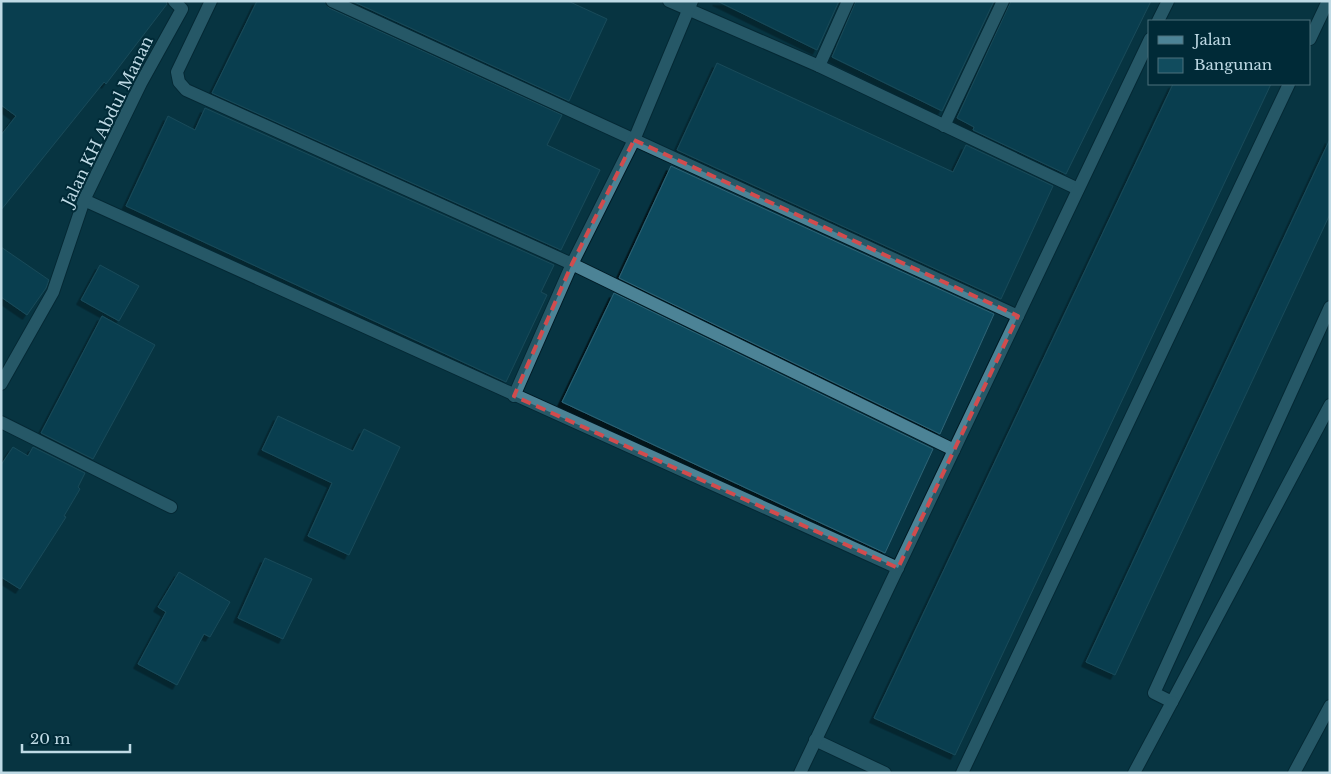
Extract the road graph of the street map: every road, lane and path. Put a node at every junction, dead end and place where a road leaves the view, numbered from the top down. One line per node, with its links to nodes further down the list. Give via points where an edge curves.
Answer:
1 (211, 1): 19 (street, via 177,72 178,82 186,90)
2 (332, 1): 16 (street)
3 (669, 1): 9 (street)
4 (848, 1): 13 (street)
5 (1003, 1): 15 (street)
6 (1168, 1): 10 (street)
7 (1328, 1): 11 (street)
8 (178, 5): 18 (street, Jalan KH Abdul Manan)
9 (690, 6): 13 (street); 16 (street)
10 (1158, 20)
11 (1311, 37)
12 (1148, 43): 17 (street)
13 (819, 66): 15 (street)
14 (1289, 85): 34 (street)
15 (944, 126): 17 (street)
16 (634, 140): 19 (street); 21 (street)
17 (1078, 189): 21 (street)
18 (84, 200): 22 (street, Jalan KH Abdul Manan, via 53,292); 23 (street)
19 (572, 264): 23 (street); 26 (street)
20 (1330, 306): 29 (street, via 1154,693)
21 (1018, 316): 26 (street)
22 (1, 384)
23 (514, 396): 28 (street)
24 (1330, 405): 29 (street)
25 (1, 422): 27 (street)
26 (954, 450): 28 (street)
27 (171, 507)
28 (898, 568): 31 (street)
29 (1172, 702): 35 (street)
30 (1330, 706): 36 (street)
31 (815, 740): 32 (street); 33 (street)
32 (800, 773)
33 (885, 773)
34 (962, 773)
35 (1134, 773)
36 (1294, 773)

